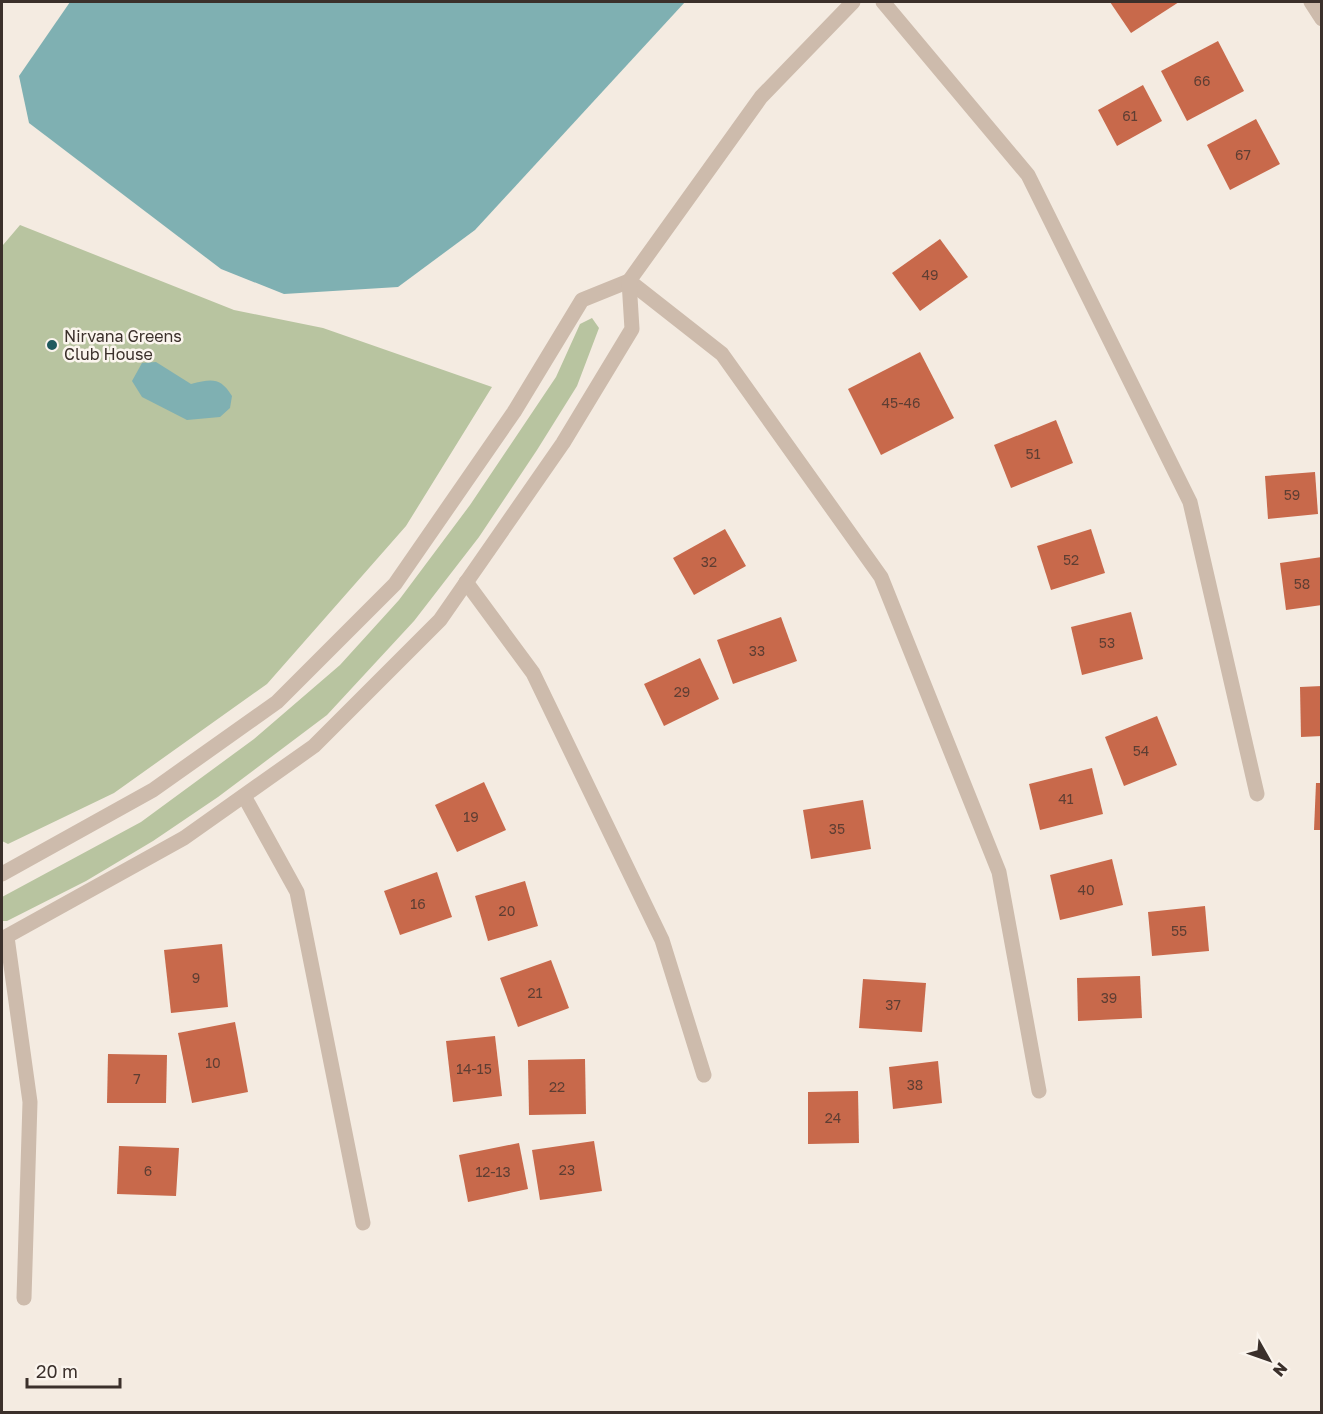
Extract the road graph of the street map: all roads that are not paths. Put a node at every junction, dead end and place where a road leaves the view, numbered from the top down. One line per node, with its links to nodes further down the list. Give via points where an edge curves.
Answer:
1 (853, 2): 5 (street, via 760,97)
2 (884, 2): 7 (street, via 1028,175 1190,502)
3 (1311, 2): 4 (street)
4 (1322, 19)
5 (629, 281): 6 (street, via 632,329 563,443); 9 (street, via 582,300 514,412 395,584 286,694 153,790); 12 (street, via 722,354 881,578 999,872)
6 (466, 582): 8 (street, via 440,620 314,746); 11 (street, via 533,673 662,940)
7 (1257, 794)
8 (244, 796): 10 (street, via 184,838); 13 (street, via 297,892)
9 (2, 874)
10 (4, 938): 14 (street, via 30,1102)
11 (704, 1075)
12 (1040, 1091)
13 (363, 1223)
14 (24, 1298)

